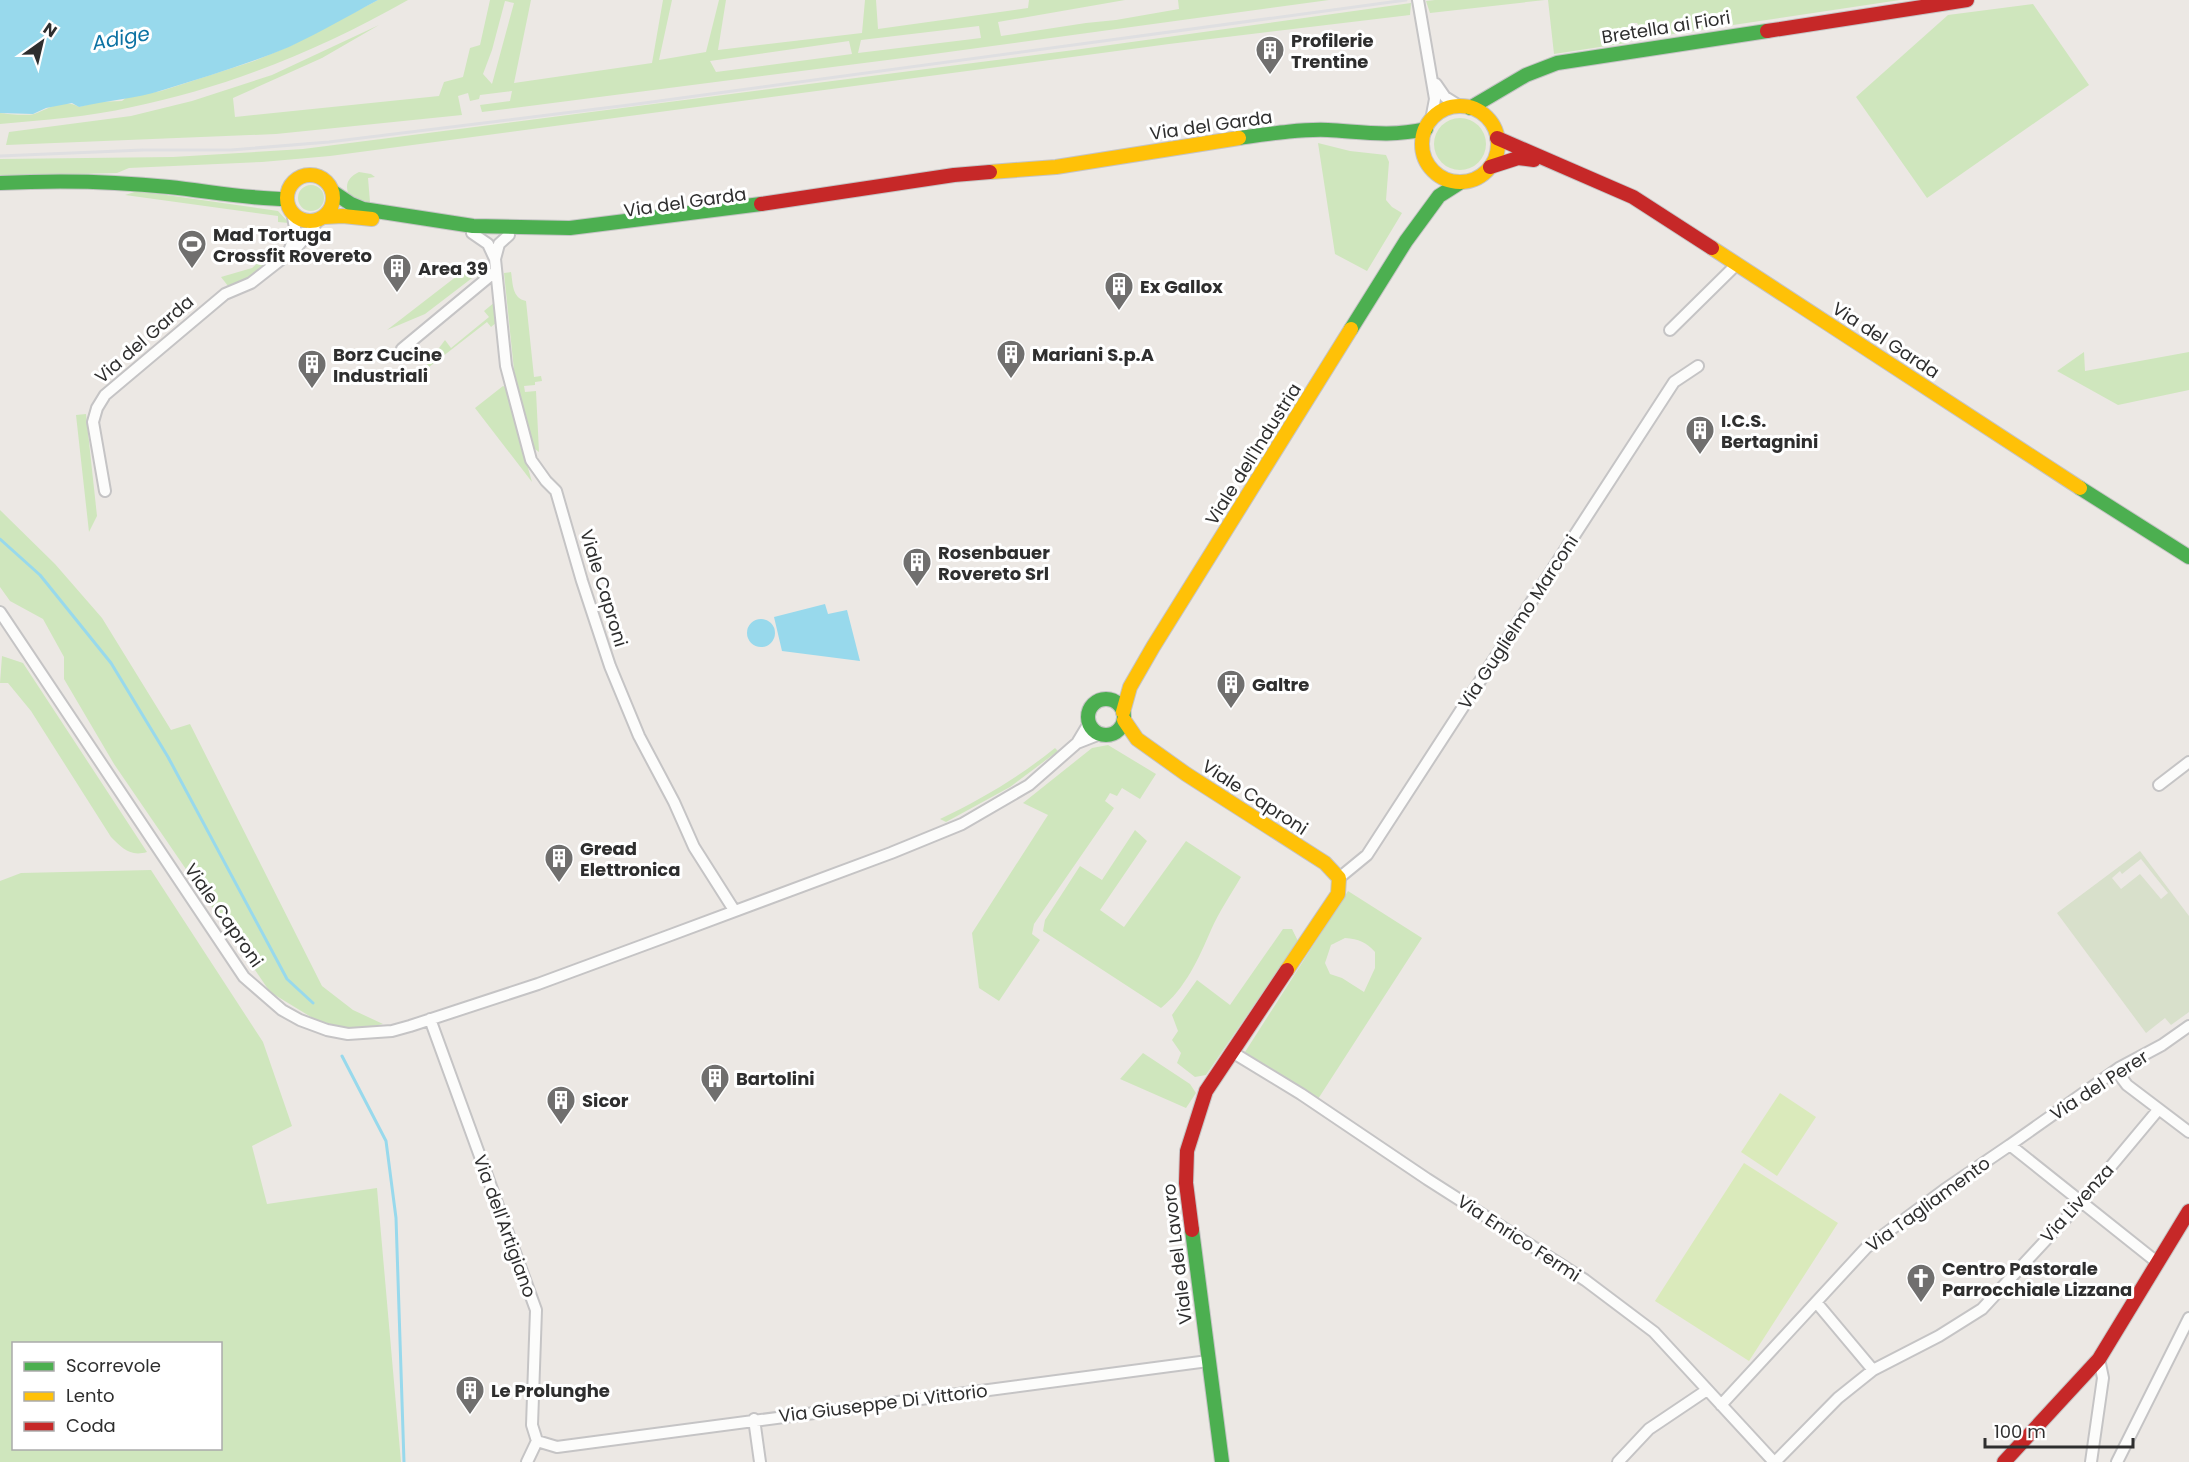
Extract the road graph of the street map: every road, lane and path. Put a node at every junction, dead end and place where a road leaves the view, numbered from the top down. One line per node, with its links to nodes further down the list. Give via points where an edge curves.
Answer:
1 (1418, 0): 5 (street)
2 (1937, 0): 4 (main road)
3 (1967, 0): 4 (main road, Bretella ai Fiori)
4 (1893, 11): 6 (main road, Bretella ai Fiori, via 1563,62)
5 (1428, 67): 7 (street, via 1441,94); 9 (street, via 1436,99)
6 (1517, 80): 7 (main road, Bretella ai Fiori, via 1484,103); 8 (main road, Bretella ai Fiori)
7 (1466, 107): 8 (main road, Via del Garda); 9 (main road, Via del Garda, via 1445,110)
8 (1496, 120): 12 (main road, Via del Garda, via 1518,148); 13 (main road, via 1498,148)
9 (1429, 124): 10 (main road, Via del Garda, via 1409,134); 11 (main road, via 1422,141)
10 (1377, 135): 11 (main road, Via del Garda); 14 (main road, Via del Garda, via 1326,130 1265,134)
11 (1426, 160): 15 (main road, Via del Garda, via 1443,178); 22 (main road, Viale dell'Industria, via 1432,174 1431,188)
12 (1557, 164): 13 (main road, Via del Garda, via 1518,158); 25 (main road, Via del Garda, via 1633,196)
13 (1491, 167): 15 (main road, Via del Garda, via 1474,180)
14 (1051, 168): 17 (main road, Via del Garda, via 954,176 570,228 449,223 363,209); 21 (main road, Via del Garda, via 626,230)
15 (1461, 182): 22 (main road, Viale dell'Industria, via 1439,196)
16 (0, 183): 18 (main road, Via del Garda, via 109,182)
17 (333, 192): 18 (main road, Via del Garda, via 323,178 302,176 291,185); 19 (main road, Via del Garda, via 332,206)
18 (289, 205): 19 (main road, Via del Garda, via 296,216 306,221); 23 (street, via 296,233)
19 (321, 218): 20 (main road, Via del Garda, via 343,216); 23 (street, Via del Garda)
20 (472, 233): 21 (main road, Via del Garda); 24 (street, via 488,244)
21 (509, 235): 24 (street, via 499,244)
22 (1406, 241): 33 (main road, Viale dell'Industria)
23 (288, 254): 30 (street, Via del Garda, via 251,283 225,294 105,395 93,422)
24 (495, 259): 26 (street, Viale Caproni)
25 (1737, 264): 27 (street); 31 (main road, Via del Garda)
26 (496, 271): 28 (street); 43 (street, Viale Caproni, via 506,366 531,460 556,491 606,656 639,736 694,847)
27 (1670, 330)
28 (402, 349)
29 (1698, 366): 42 (street, Via Guglielmo Marconi, via 1674,382 1367,855)
30 (105, 491)
31 (2189, 557)
32 (0, 612): 44 (street, Viale Caproni, via 253,987 300,1020 348,1034 392,1031)
33 (1130, 687): 34 (main road); 35 (main road, Viale dell'Industria)
34 (1109, 699): 35 (main road, Viale Caproni, via 1120,705); 36 (main road, Viale Caproni, via 1093,705)
35 (1123, 716): 37 (main road, Viale Caproni, via 1121,728); 38 (main road, Viale Caproni)
36 (1089, 723): 37 (main road, via 1095,731); 39 (street, Viale Caproni)
37 (1105, 734): 38 (main road, Viale Caproni); 39 (street, Viale Caproni)
38 (1137, 739): 42 (main road, Viale Caproni, via 1325,863)
39 (1077, 743): 43 (street, Viale Caproni, via 1029,785 962,824)
40 (2189, 762): 41 (street)
41 (2159, 785)
42 (1339, 878): 46 (main road, Viale del Lavoro, via 1338,894)
43 (734, 910): 44 (street, Viale Caproni, via 538,984)
44 (430, 1019): 62 (street, Via dell'Artigiano, via 536,1310 532,1425)
45 (2189, 1026): 47 (street, Via del Perer)
46 (1232, 1052): 57 (main road, Viale del Lavoro, via 1206,1091 1185,1167); 59 (street, Via Enrico Fermi, via 1585,1280 1654,1332)
47 (2119, 1068): 48 (street, via 2127,1085); 50 (street, Via del Perer)
48 (2158, 1110): 49 (street); 51 (street, Via Livenza)
49 (2189, 1132)
50 (2010, 1145): 51 (street, Via Tagliamento); 54 (street, Via Tagliamento, via 1866,1248)
51 (2082, 1201): 53 (street, Via Tagliamento); 58 (street, Via Livenza, via 1982,1309 1940,1336)
52 (2189, 1211): 53 (main road)
53 (2158, 1263): 56 (main road)
54 (1816, 1302): 58 (street); 60 (street, Via Tagliamento)
55 (2189, 1318): 70 (street)
56 (2099, 1359): 68 (main road); 69 (street, via 2103,1378)
57 (1208, 1360): 61 (street, Via Giuseppe Di Vittorio); 65 (main road, Viale del Lavoro)
58 (1873, 1370): 67 (street, Via Livenza, via 1838,1398)
59 (1707, 1390): 60 (street, Via Enrico Fermi); 66 (street, via 1649,1429)
60 (1721, 1406): 67 (street, Via Enrico Fermi)
61 (754, 1419): 62 (street, Via Giuseppe Di Vittorio, via 557,1447); 64 (street)
62 (537, 1441): 63 (street)
63 (527, 1462)
64 (760, 1462)
65 (1222, 1462)
66 (1618, 1462)
67 (1774, 1462)
68 (2004, 1462)
69 (2091, 1462)
70 (2117, 1462)

